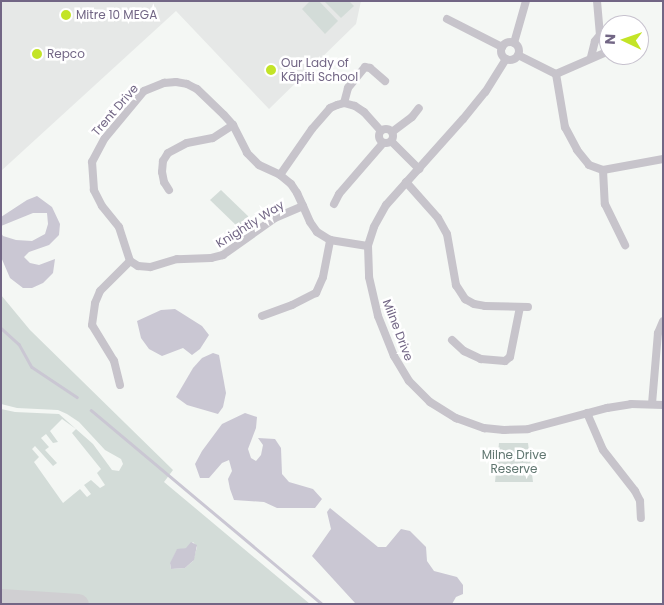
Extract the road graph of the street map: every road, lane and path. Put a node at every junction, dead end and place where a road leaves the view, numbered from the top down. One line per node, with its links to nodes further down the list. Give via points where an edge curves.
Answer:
1 (526, 1): 6 (street)
2 (597, 1): 4 (street)
3 (447, 19): 7 (street)
4 (599, 24)
5 (599, 36): 10 (street)
6 (514, 43): 7 (street, via 508,42); 8 (street, via 519,50)
7 (502, 47): 11 (street, via 501,53)
8 (518, 55): 11 (street, via 514,60); 12 (street)
9 (599, 56): 10 (street)
10 (591, 58): 12 (street)
11 (506, 59): 21 (street, Milne Drive, via 485,92)
12 (556, 74): 22 (street, via 565,127 589,165)
13 (385, 80): 14 (street, via 365,67 348,88)
14 (344, 103): 17 (street, via 364,112); 23 (street, via 325,113)
15 (419, 108): 18 (street)
16 (233, 125): 23 (street, Trent Drive, via 247,153 259,165); 25 (street, via 212,138 187,143 168,153 162,172); 31 (street, Trent Drive, via 197,89 176,82 144,91 105,138 95,156 92,172 94,190 119,228)
17 (380, 131): 18 (street); 19 (street, via 379,138)
18 (392, 132): 19 (street, via 393,137)
19 (387, 142): 21 (street); 26 (street, via 339,194)
20 (663, 159): 22 (street)
21 (419, 169): 24 (street, Milne Drive)
22 (603, 170): 29 (street, via 605,204)
23 (280, 175): 27 (street, Trent Drive, via 291,184)
24 (406, 182): 30 (street, Milne Drive, via 386,205); 34 (street, via 438,218 447,234 456,285 464,299 480,305 524,307 510,357 505,361 481,359 464,351)
25 (169, 190)
26 (334, 204)
27 (303, 206): 28 (street, Trent Drive, via 310,222); 31 (street, Knightly Way, via 275,218 234,249 217,257 177,258 146,267)
28 (330, 240): 30 (street); 32 (street, via 323,277 316,293)
29 (625, 245)
30 (368, 246): 38 (street, Milne Drive, via 369,277 378,316 399,365 430,402 466,423 504,430 534,428)
31 (130, 261): 35 (street, via 100,291 92,325 114,361)
32 (262, 316)
33 (663, 321): 36 (street, via 658,333)
34 (452, 340)
35 (120, 385)
36 (652, 404): 37 (street, Milne Drive); 38 (street, Milne Drive, via 617,406)
37 (663, 405)
38 (586, 413): 39 (street, via 603,450 635,491 640,501)
39 (641, 518)

